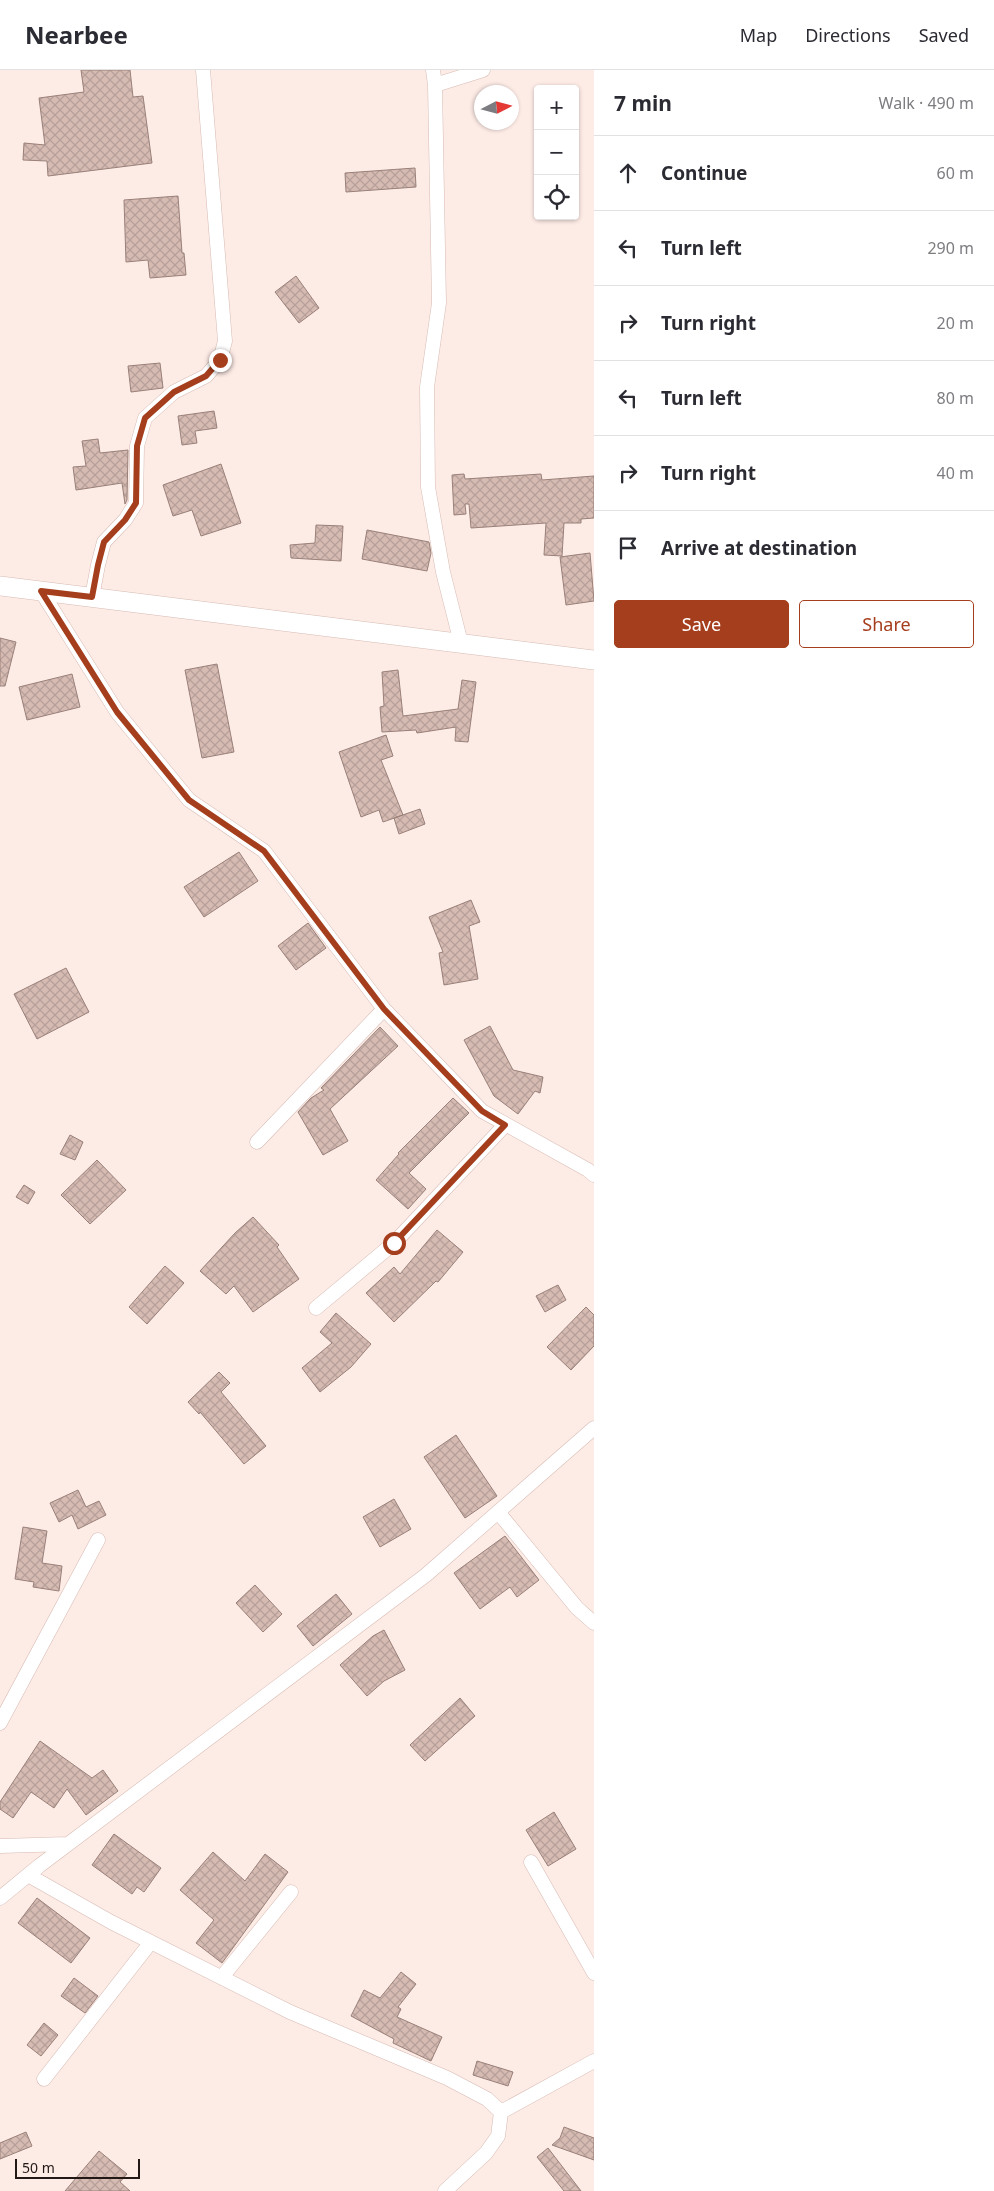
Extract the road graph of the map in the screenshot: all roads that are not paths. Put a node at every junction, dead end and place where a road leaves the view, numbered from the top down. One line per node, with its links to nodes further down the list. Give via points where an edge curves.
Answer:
1 (202, 70): 7 (street, via 225,340 220,360 206,376 174,392 145,418 137,446 136,503 104,542)
2 (433, 70): 4 (street)
3 (483, 70): 4 (street)
4 (436, 85): 8 (street, via 439,303 427,387 428,487)
5 (0, 586): 6 (main road)
6 (41, 591): 7 (main road); 10 (street, via 117,712 189,800 264,851)
7 (92, 597): 8 (main road)
8 (461, 643): 9 (main road)
9 (594, 660)
10 (384, 1009): 11 (street, via 482,1111); 12 (street)
11 (505, 1125): 13 (street); 14 (street, via 394,1243)
12 (257, 1142)
13 (594, 1175)
14 (316, 1308)
15 (594, 1428): 16 (street)
16 (498, 1512): 18 (street, via 577,1608); 20 (street, via 426,1574)
17 (98, 1540): 19 (street)
18 (594, 1623)
19 (0, 1723)
20 (68, 1844): 21 (street); 23 (street)
21 (0, 1846)
22 (531, 1862): 27 (street)
23 (28, 1875): 25 (street); 26 (street)
24 (291, 1892): 28 (street)
25 (0, 1898)
26 (151, 1942): 28 (street); 30 (street)
27 (594, 1973)
28 (222, 1977): 31 (street, via 290,2012 447,2078 487,2099)
29 (594, 2061): 31 (street)
30 (44, 2079)
31 (501, 2112): 32 (street, via 498,2136 486,2153)
32 (445, 2191)

